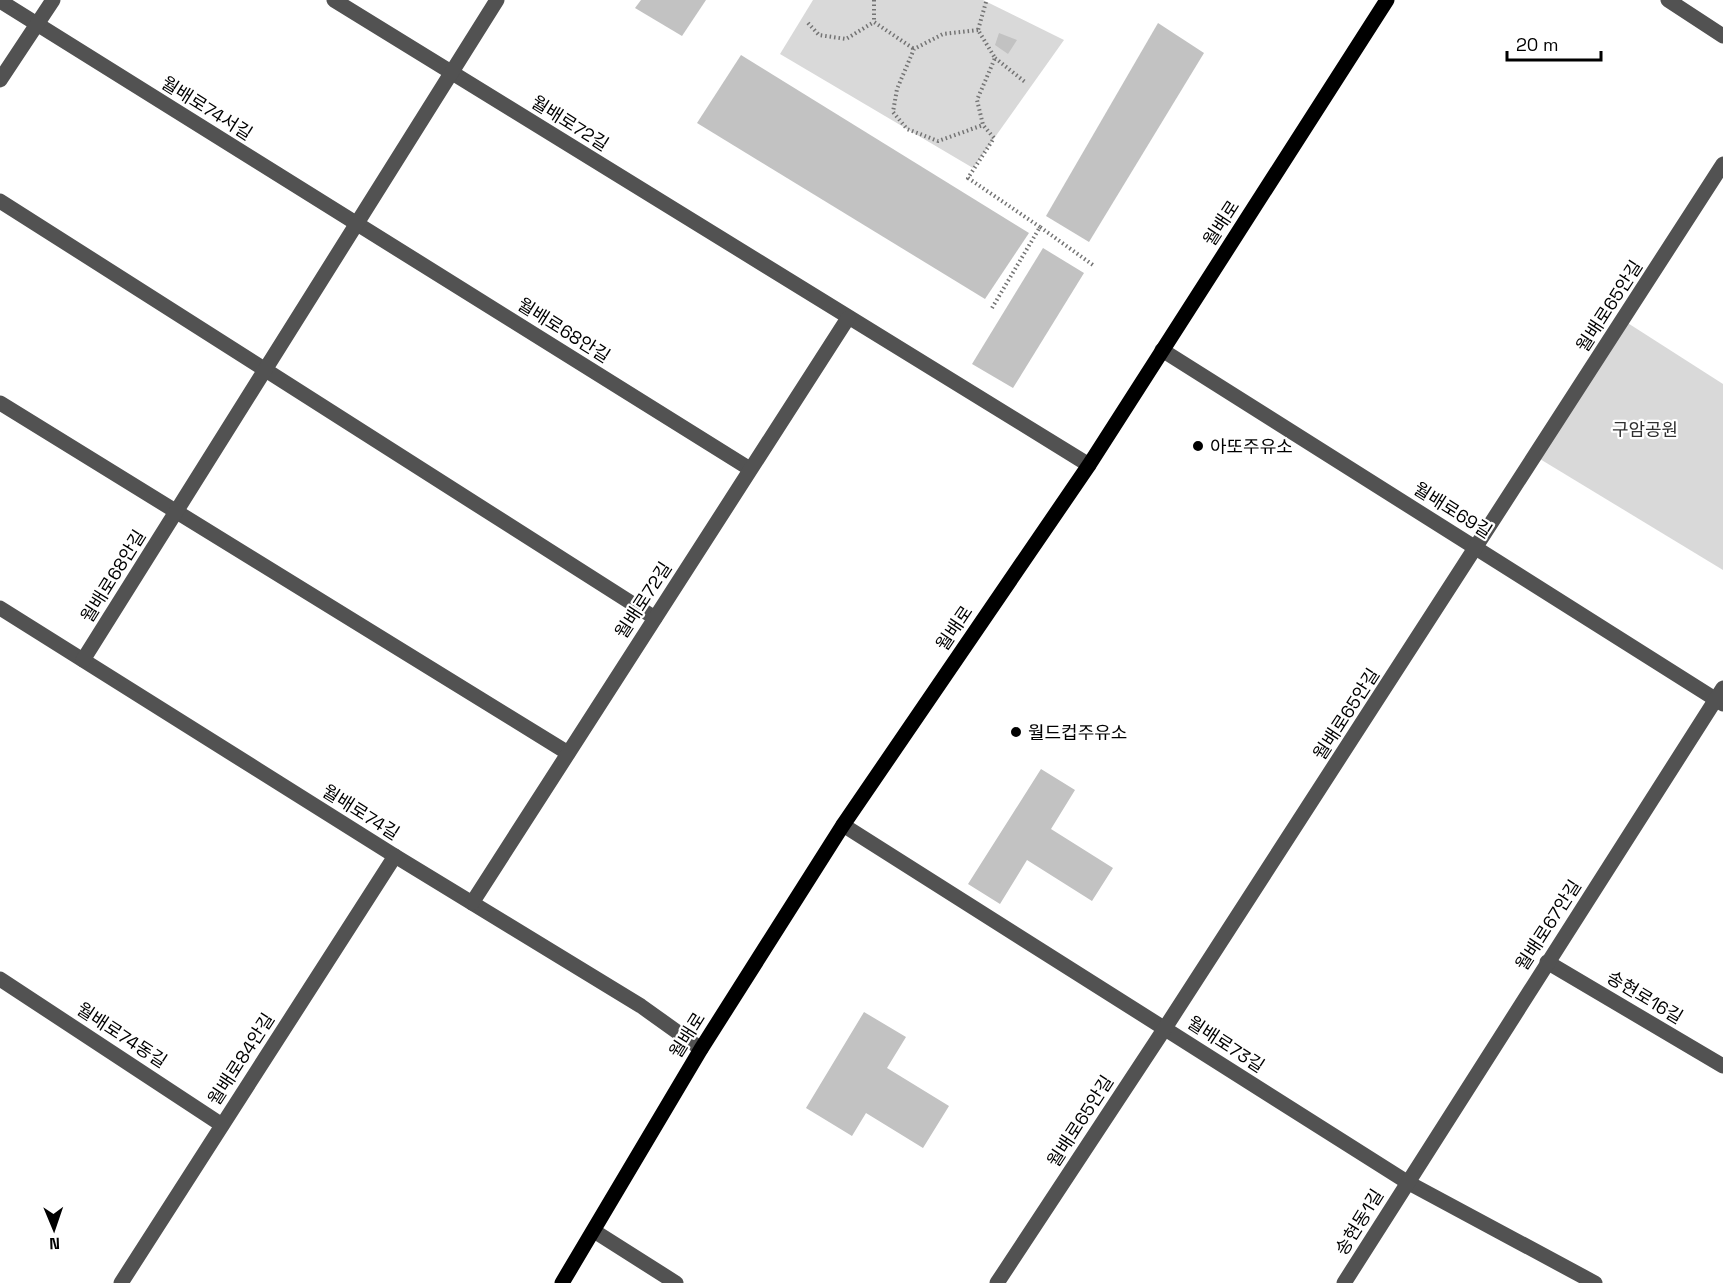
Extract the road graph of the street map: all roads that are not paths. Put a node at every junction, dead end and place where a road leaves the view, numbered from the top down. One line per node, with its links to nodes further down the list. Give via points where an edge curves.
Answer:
1 (52, 0): 7 (street)
2 (334, 0): 9 (street, 월배로72길)
3 (497, 0): 9 (street, 월배로68안길)
4 (1386, 0): 15 (main road, 월배로)
5 (1668, 0): 8 (street)
6 (0, 1): 7 (street, 월배로74서길)
7 (37, 25): 10 (street); 13 (street, 월배로74서길)
8 (1723, 36)
9 (452, 73): 13 (street, 월배로68안길); 14 (street, 월배로72길)
10 (0, 80)
11 (1723, 164): 21 (street, 월배로65안길)
12 (0, 201): 16 (street)
13 (357, 224): 16 (street, 월배로68안길); 19 (street, 월배로68안길)
14 (848, 318): 18 (street, 월배로72길); 19 (street, 월배로72길)
15 (1162, 350): 18 (main road, 월배로); 21 (street, 월배로69길)
16 (266, 370): 20 (street, 월배로68안길); 23 (street)
17 (0, 403): 20 (street)
18 (1089, 465): 27 (main road, 월배로)
19 (750, 470): 23 (street, 월배로72길)
20 (176, 512): 24 (street, 월배로68안길); 26 (street)
21 (1476, 548): 25 (street, 월배로69길); 32 (street, 월배로65안길)
22 (0, 608): 24 (street, 월배로74길)
23 (655, 618): 26 (street, 월배로72길)
24 (83, 660): 28 (street, 월배로74길)
25 (1721, 697): 30 (street, 월배로67안길)
26 (568, 753): 29 (street, 월배로72길)
27 (843, 825): 32 (street, 월배로73길); 33 (main road, 월배로)
28 (395, 856): 29 (street, 월배로74길); 35 (street, 월배로84안길)
29 (471, 903): 33 (street, 월배로74길, via 641,1006)
30 (1547, 962): 34 (street, 송현로16길); 36 (street, 월배로67안길)
31 (0, 979): 35 (street, 월배로74동길)
32 (1166, 1028): 36 (street, 월배로73길); 41 (street, 월배로65안길)
33 (701, 1049): 37 (main road, 월배로)
34 (1723, 1066)
35 (222, 1125): 38 (street, 월배로84안길)
36 (1407, 1182): 42 (street, 송현동1길); 43 (street, 월배로73길)
37 (594, 1231): 39 (main road, 월배로); 40 (street)
38 (121, 1283)
39 (562, 1283)
40 (676, 1283)
41 (997, 1283)
42 (1344, 1283)
43 (1595, 1283)

